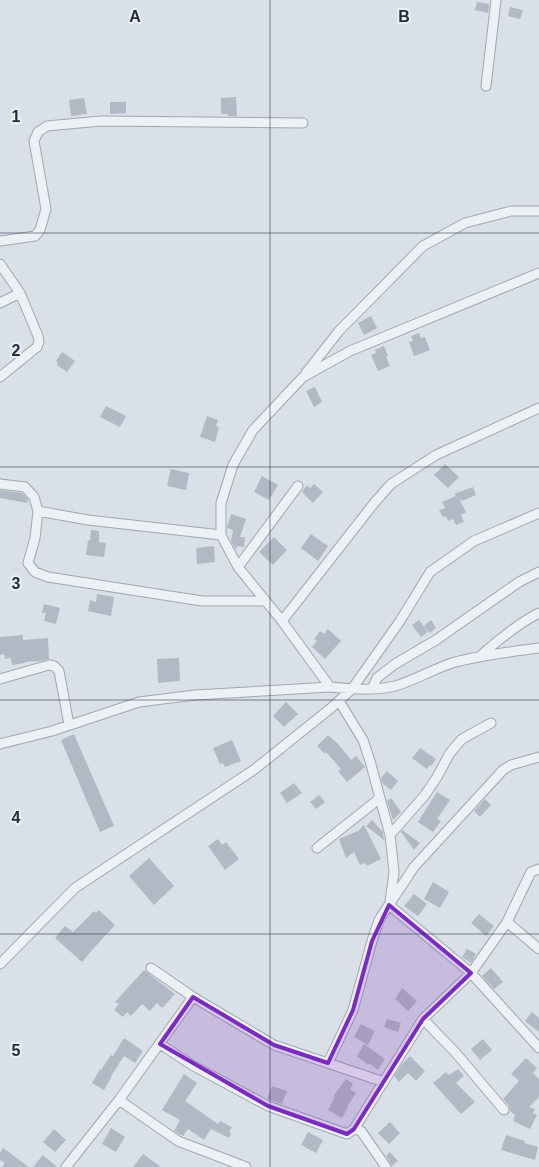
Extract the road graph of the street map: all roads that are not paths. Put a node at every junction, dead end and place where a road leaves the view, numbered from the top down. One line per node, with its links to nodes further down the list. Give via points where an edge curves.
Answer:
1 (496, 0): 2 (street)
2 (486, 86)
3 (303, 123): 5 (street, via 101,121 47,126 38,132 34,141 46,209 40,230 35,236)
4 (539, 211): 11 (street, via 511,211 465,223 423,246 338,330)
5 (0, 241)
6 (0, 264): 8 (street)
7 (539, 273): 11 (street, via 350,351)
8 (20, 292): 9 (street); 10 (street, via 39,342)
9 (0, 303)
10 (0, 377)
11 (303, 377): 17 (street, via 253,430 233,465 221,503)
12 (539, 408): 22 (street, via 436,455 391,484)
13 (0, 484): 15 (street, via 25,487 34,497)
14 (298, 486): 18 (street)
15 (38, 510): 17 (street, via 88,520); 20 (street, via 28,563 35,572 48,577 202,601)
16 (539, 512): 27 (street, via 474,541 430,572)
17 (222, 535): 18 (street)
18 (238, 567): 20 (street)
19 (539, 572): 28 (street, via 395,664 378,678)
20 (265, 601): 22 (street)
21 (539, 613): 24 (street)
22 (282, 621): 26 (street)
23 (539, 648): 24 (street)
24 (478, 657): 28 (street, via 396,686)
25 (0, 679): 31 (street, via 54,666 58,671)
26 (330, 687): 27 (street); 31 (street, via 195,695 138,702)
27 (352, 689): 28 (street); 29 (street)
28 (372, 689)
29 (339, 701): 34 (street, via 363,740); 41 (street, via 255,769 75,888)
30 (492, 724): 35 (street, via 462,739 425,795)
31 (69, 725): 32 (street)
32 (0, 744)
33 (539, 756): 38 (street, via 503,770 414,867)
34 (380, 798): 35 (street); 36 (street)
35 (390, 834): 38 (street, via 394,872)
36 (317, 848)
37 (539, 869): 39 (street, via 531,872)
38 (389, 905): 43 (street); 48 (street, via 372,941 353,1010)
39 (507, 922): 40 (street); 43 (street)
40 (539, 949)
41 (0, 964)
42 (151, 968): 44 (street)
43 (471, 973): 45 (street); 47 (street)
44 (193, 997): 46 (street); 48 (street, via 274,1045)
45 (423, 1020): 49 (street); 51 (street)
46 (160, 1044): 50 (street); 52 (street, via 268,1106 347,1134)
47 (539, 1048)
48 (328, 1063): 49 (street)
49 (384, 1082): 52 (street)
50 (119, 1100): 53 (street, via 178,1141); 54 (street)
51 (504, 1110)
52 (354, 1129): 55 (street, via 361,1131)
53 (242, 1166)
54 (66, 1167)
55 (386, 1167)

